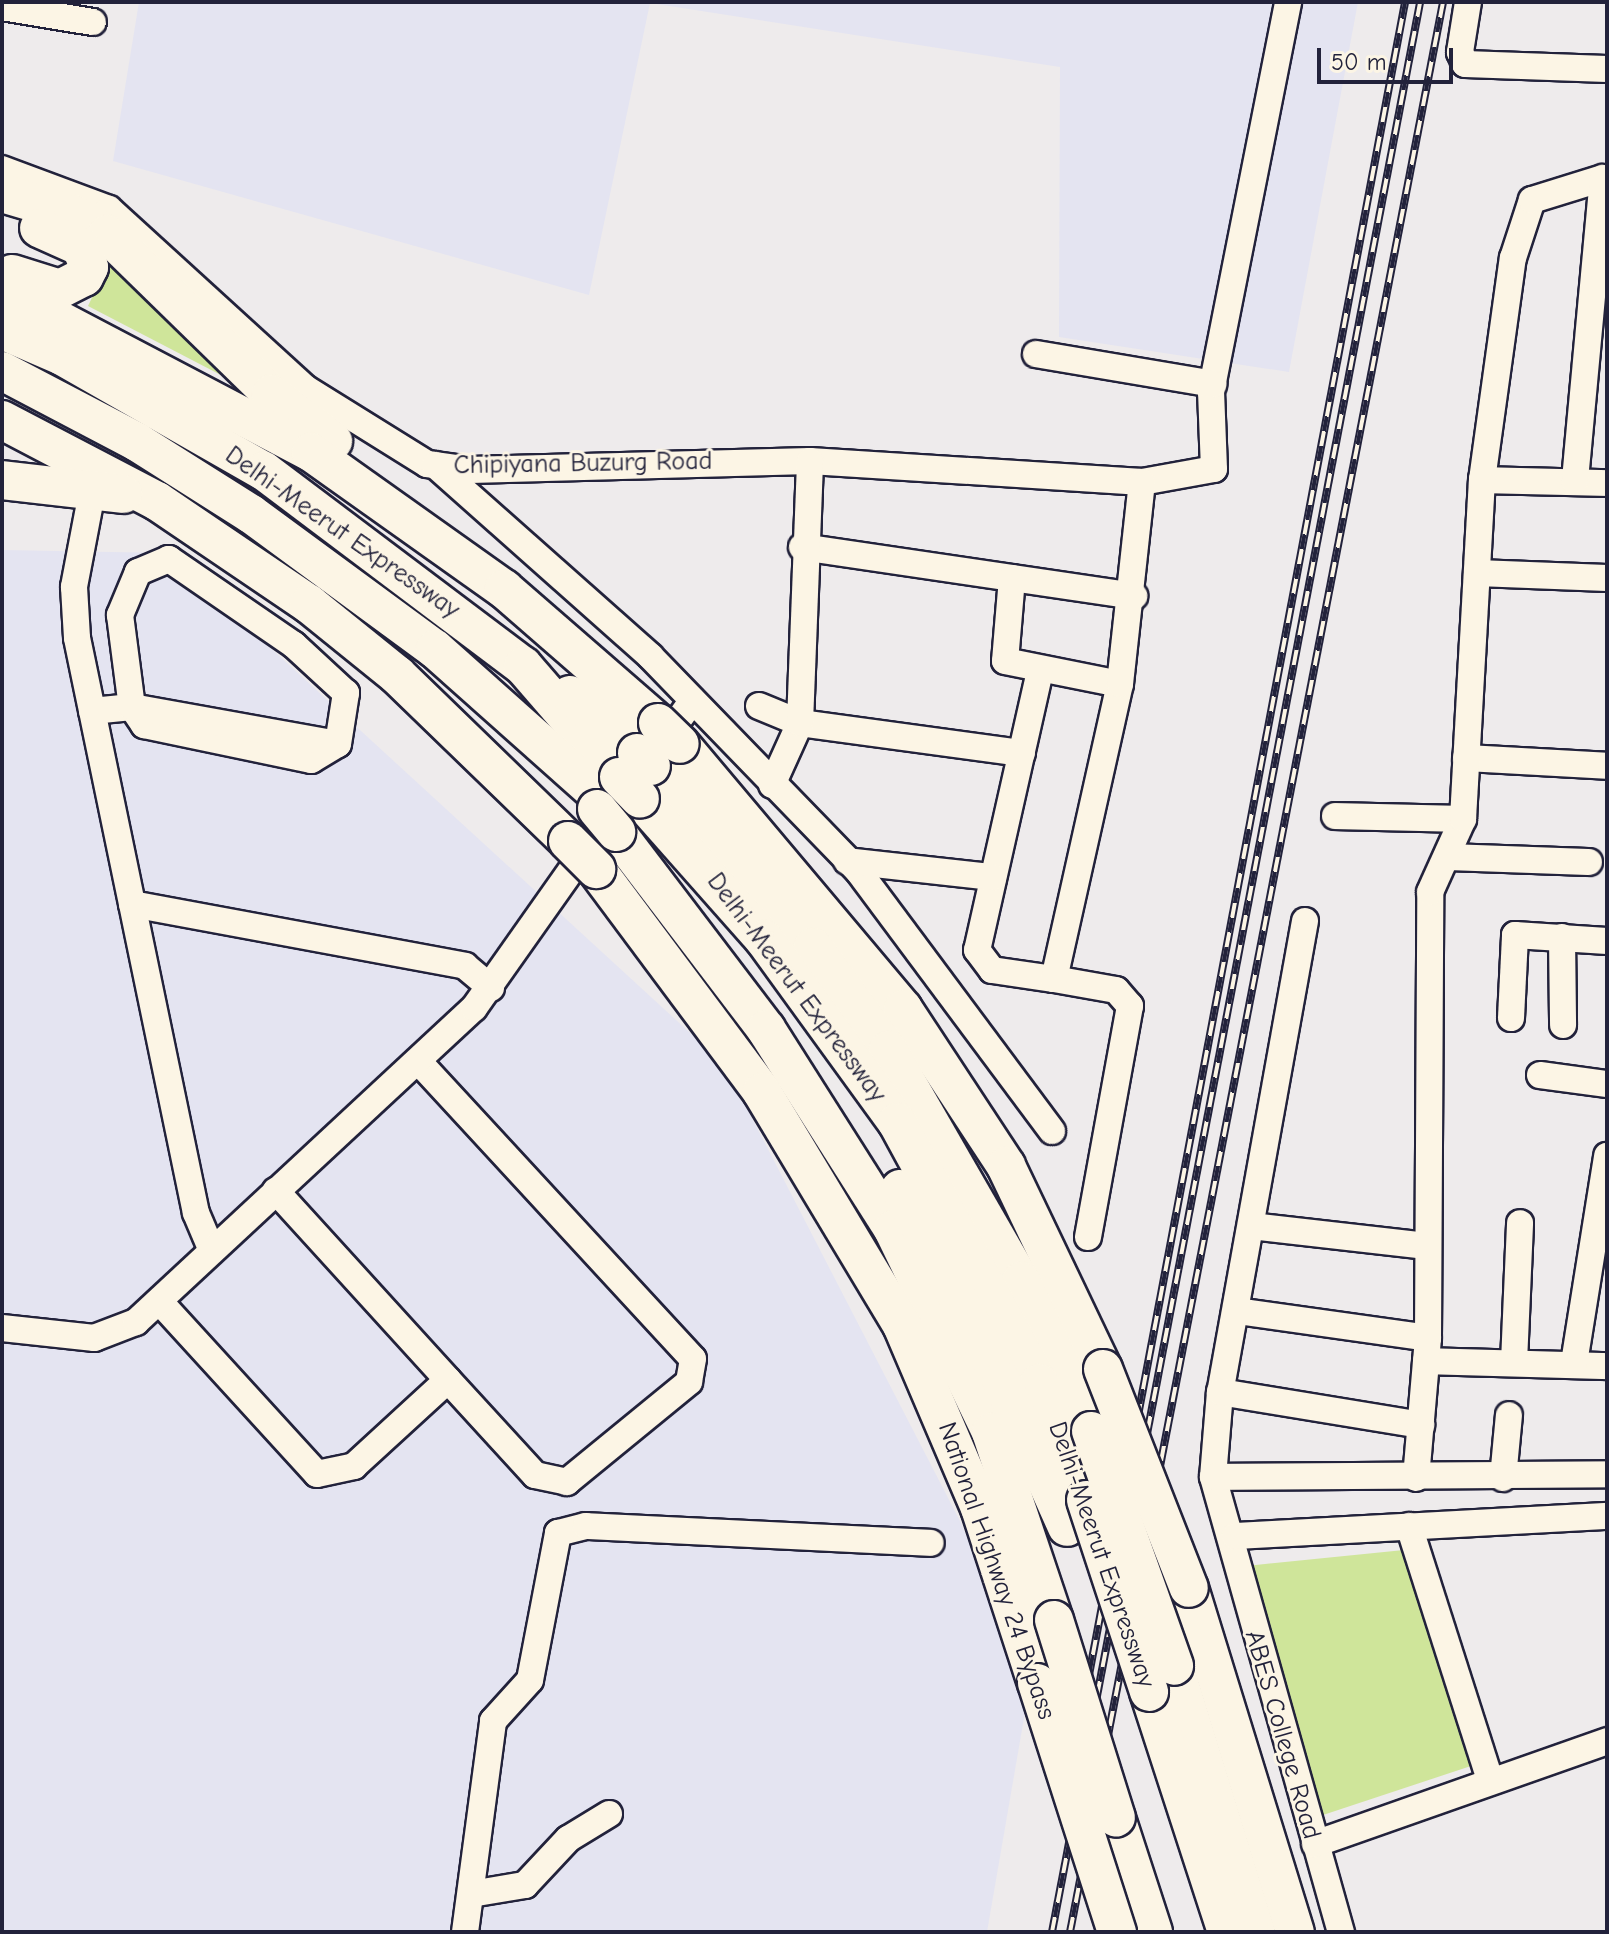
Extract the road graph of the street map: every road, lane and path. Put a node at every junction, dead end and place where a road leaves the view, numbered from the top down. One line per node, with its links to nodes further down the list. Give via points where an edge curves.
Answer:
1 (1288, 2): 14 (street)
2 (1468, 2): 5 (street, via 1460,52 1465,64)
3 (2, 7): 4 (street)
4 (93, 22)
5 (1607, 69)
6 (2, 169): 17 (street, Chipiyana Buzurg Road, via 109,209 305,388)
7 (2, 193): 26 (highway, via 73,214 107,234 271,394 442,525)
8 (2, 218): 9 (highway, via 71,241 89,267 73,288)
9 (2, 270)
10 (2, 290): 26 (highway, via 311,452)
11 (2, 330): 43 (highway, Delhi-Meerut Expressway, via 62,356 264,471 523,666)
12 (1036, 354): 14 (street)
13 (2, 371): 43 (highway, Delhi-Meerut Expressway, via 137,442 251,514 435,649 558,760)
14 (1213, 384): 20 (street, Chipiyana Buzurg Road, via 1214,469)
15 (2, 420): 24 (highway, National Highway 24 Bypass)
16 (810, 461): 17 (street, Chipiyana Buzurg Road); 20 (street, Chipiyana Buzurg Road); 25 (street)
17 (435, 465): 35 (street)
18 (2, 480): 23 (highway)
19 (1482, 480): 21 (street); 21 (street, via 1527,211 1539,195 1603,178); 27 (street)
20 (1142, 482): 30 (street)
21 (1575, 482): 22 (street)
22 (1607, 483)
23 (93, 487): 24 (highway); 32 (street, via 74,587)
24 (157, 501): 99 (highway, National Highway 24 Bypass, bridge, via 284,586 397,675 568,841 596,869 762,1092 902,1325 980,1508)
25 (802, 547): 28 (street); 39 (street)
26 (472, 566): 43 (highway)
27 (1477, 573): 29 (street); 41 (street)
28 (1012, 578): 30 (street); 33 (street, via 1005,661)
29 (1607, 578)
30 (1134, 596): 34 (street)
31 (120, 615): 32 (street); 37 (street); 37 (street, via 138,572 169,559 185,565 346,693 338,744 311,760 144,725)
32 (76, 626): 38 (street)
33 (1040, 671): 34 (street); 40 (street)
34 (1120, 684): 55 (street)
35 (692, 701): 44 (street); 56 (street)
36 (759, 706): 39 (street)
37 (132, 707): 38 (street)
38 (92, 711): 51 (street)
39 (800, 723): 40 (street); 44 (street)
40 (1022, 753): 50 (street)
41 (1466, 758): 42 (street); 46 (street)
42 (1607, 766)
43 (633, 782): 92 (highway, Delhi-Meerut Expressway, via 865,1131 939,1258 1076,1513); 92 (highway, bridge, via 813,947 888,1050 1021,1281 1091,1431); 100 (highway, bridge, via 766,1029 893,1229 991,1432); 104 (highway, bridge, via 807,888 956,1086 1038,1224 1103,1369 1189,1588)
44 (772, 785): 48 (street)
45 (1335, 816): 46 (street)
46 (1463, 819): 47 (street)
47 (1447, 857): 49 (street); 69 (street, via 1430,892)
48 (847, 861): 50 (street); 62 (street)
49 (1589, 862)
50 (993, 877): 55 (street, via 980,963)
51 (132, 904): 56 (street, via 465,966); 70 (street, via 196,1213)
52 (1305, 921): 67 (street, ABES College Road)
53 (1562, 937): 54 (street); 57 (street, via 1513,937); 58 (street)
54 (1607, 941)
55 (1054, 979): 68 (street, via 1116,990 1130,1006)
56 (491, 988): 59 (street)
57 (1511, 1018)
58 (1563, 1025)
59 (418, 1061): 64 (street); 86 (street, via 693,1359 689,1382)
60 (1540, 1075): 61 (street)
61 (1607, 1084)
62 (1052, 1131)
63 (1607, 1160): 65 (street)
64 (276, 1191): 70 (street); 78 (street)
65 (1605, 1210): 76 (street)
66 (1520, 1223): 75 (street)
67 (1251, 1226): 69 (street); 72 (street, ABES College Road)
68 (1088, 1237)
69 (1427, 1246): 74 (street)
70 (211, 1249): 71 (street)
71 (159, 1301): 73 (street, via 136,1322 94,1338); 78 (street, via 317,1474 354,1466)
72 (1237, 1311): 74 (street); 79 (street, ABES College Road)
73 (2, 1328)
74 (1427, 1350): 75 (street); 81 (street)
75 (1514, 1362): 76 (street)
76 (1574, 1363): 77 (street)
77 (1607, 1366)
78 (448, 1380): 86 (street, via 535,1475)
79 (1220, 1392): 81 (street); 83 (street, ABES College Road)
80 (1509, 1415): 85 (street)
81 (1421, 1425): 84 (street)
82 (1607, 1474): 85 (street)
83 (1213, 1477): 84 (street); 90 (street, ABES College Road)
84 (1416, 1478): 85 (street)
85 (1503, 1478)
86 (567, 1482): 89 (street)
87 (1605, 1516): 88 (street)
88 (1409, 1526): 90 (street); 94 (street)
89 (571, 1528): 91 (street); 97 (street, via 550,1548 530,1680 493,1721)
90 (1230, 1537): 96 (street, ABES College Road)
91 (931, 1543)
92 (1150, 1688): 101 (highway, Delhi-Meerut Expressway); 102 (highway, Delhi-Meerut Expressway); 103 (highway)
93 (1607, 1741): 94 (street)
94 (1490, 1780): 96 (street)
95 (609, 1814): 97 (street, via 568,1839 525,1885)
96 (1315, 1844): 105 (street, ABES College Road)
97 (471, 1894): 98 (street)
98 (465, 1932)
99 (1117, 1932)
100 (1153, 1932)
101 (1199, 1932)
102 (1227, 1932)
103 (1256, 1932)
104 (1295, 1932)
105 (1341, 1932)

